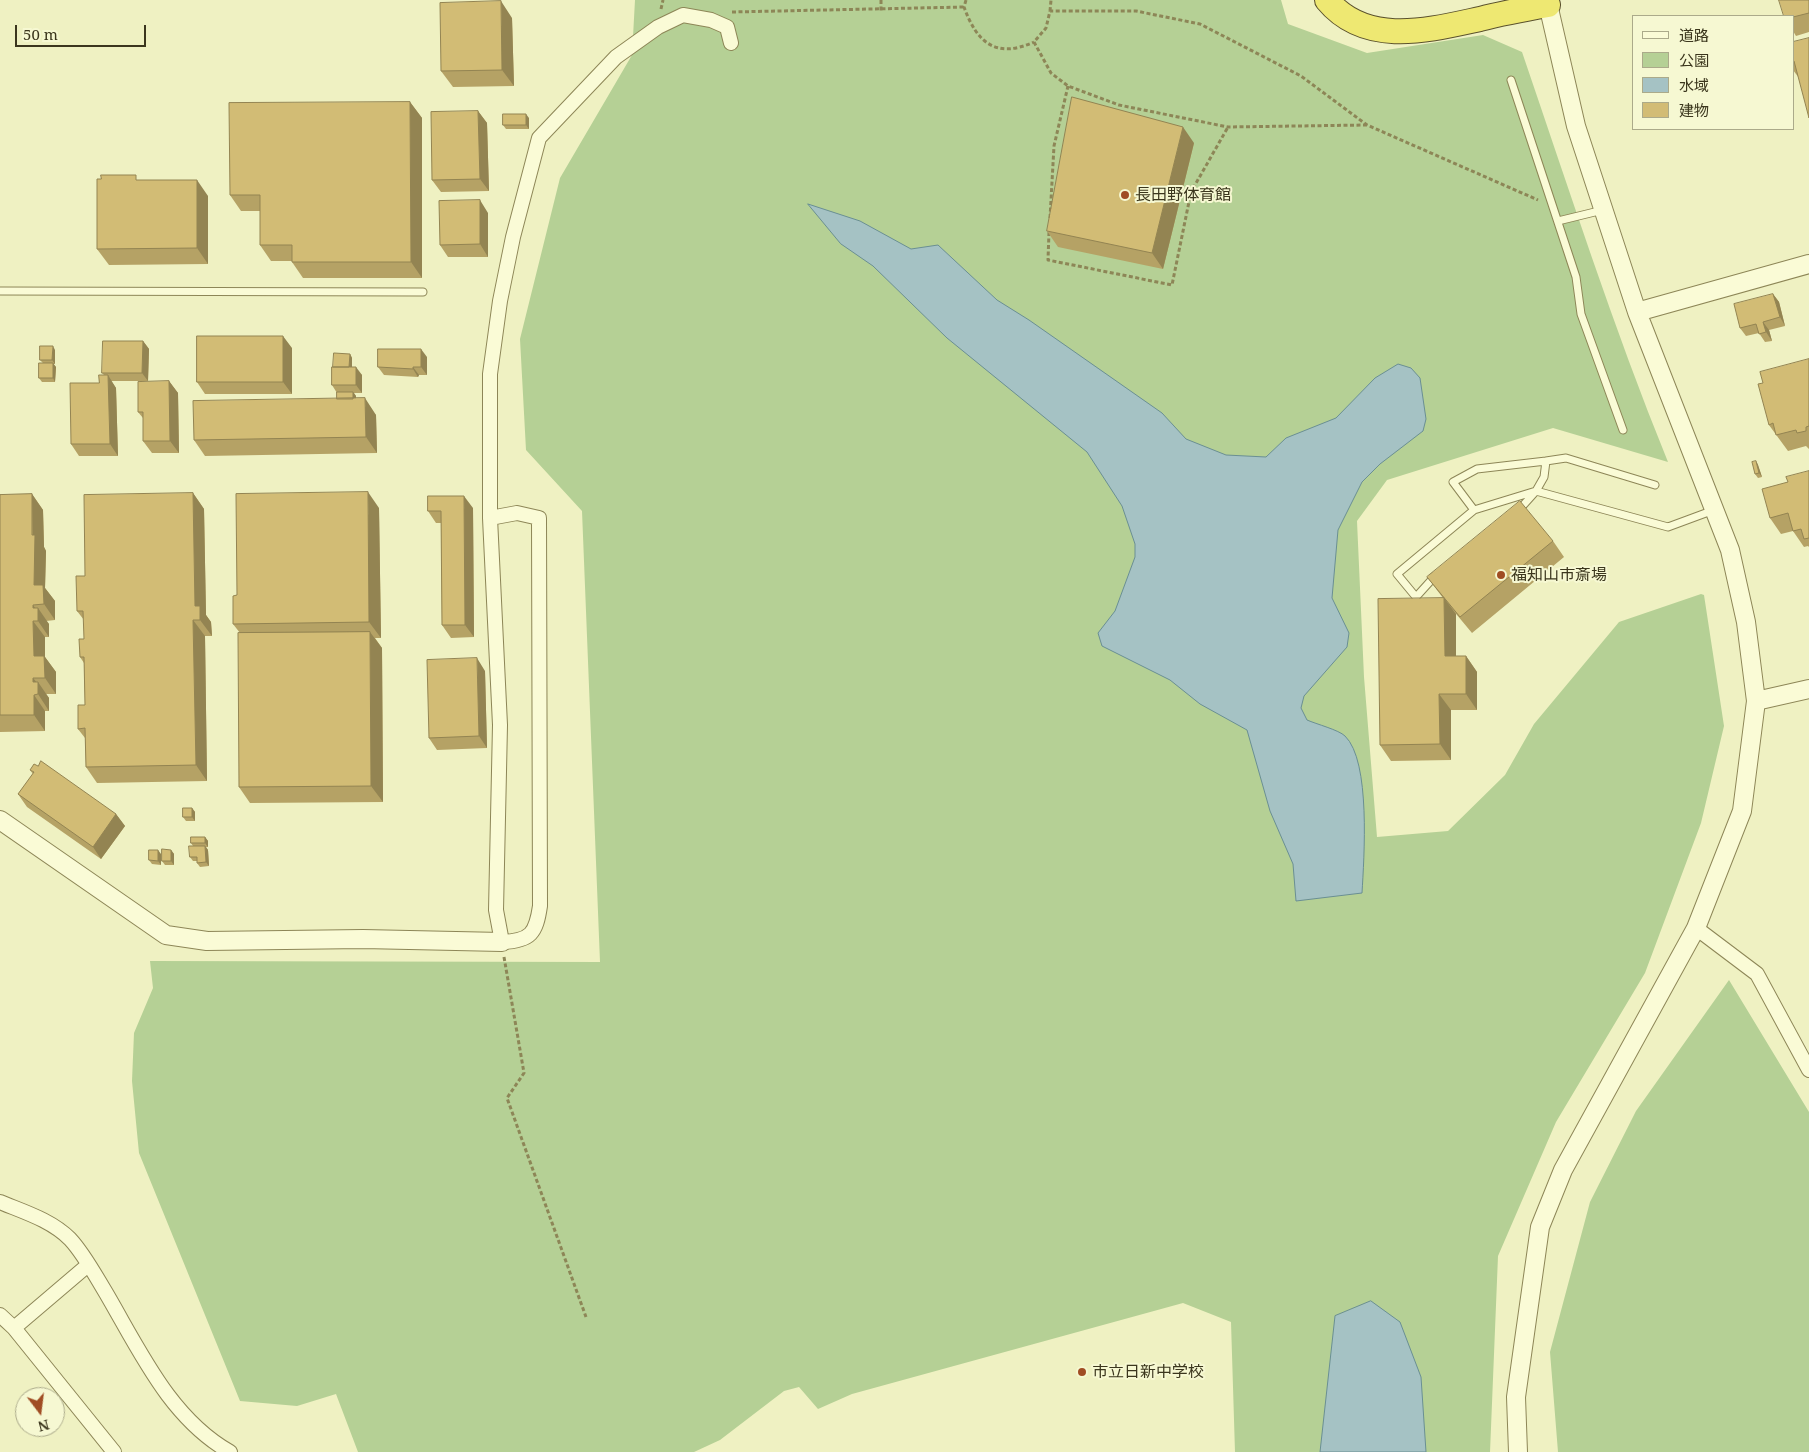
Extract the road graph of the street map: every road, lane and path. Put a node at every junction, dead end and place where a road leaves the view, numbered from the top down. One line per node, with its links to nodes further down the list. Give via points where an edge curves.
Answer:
1 (663, 0): 9 (path)
2 (880, 0): 11 (path)
3 (966, 0): 8 (path)
4 (1051, 0): 12 (path)
5 (1327, 0): 6 (highway, via 1348,18 1374,29 1400,33 1431,30)
6 (1547, 2): 21 (street, via 1576,126)
7 (667, 6): 9 (path)
8 (964, 7): 11 (path); 14 (path, via 970,24 994,48 1016,50)
9 (661, 11): 10 (path)
10 (670, 11)
11 (881, 11): 13 (path)
12 (1050, 11): 14 (path, via 1046,28); 18 (path, via 1136,11 1200,24 1301,76)
13 (726, 12)
14 (1034, 42): 17 (path, via 1051,73)
15 (731, 43): 36 (street, via 728,27 710,20 683,15 658,27 616,57 539,138 513,237 490,374)
16 (1511, 80): 20 (lane)
17 (1068, 86): 19 (path, via 1119,105); 23 (path, via 1054,146)
18 (1367, 125): 19 (path); 20 (path)
19 (1228, 128): 24 (path, via 1191,192 1172,285 1048,260)
20 (1554, 207): 22 (lane)
21 (1604, 210): 22 (lane); 28 (street)
22 (1558, 221): 29 (lane, via 1576,277 1580,314)
23 (1050, 222)
24 (1049, 231)
25 (1809, 264): 28 (street)
26 (0, 291): 27 (lane)
27 (423, 292)
28 (1637, 312): 34 (street)
29 (1623, 430)
30 (1546, 461): 31 (lane, via 1566,458); 32 (lane, via 1544,477); 33 (lane, via 1477,469 1453,482)
31 (1655, 485)
32 (1536, 490): 33 (lane); 34 (lane, via 1668,527); 35 (lane)
33 (1474, 510): 37 (lane, via 1397,574 1416,597)
34 (1714, 510): 39 (street, via 1730,550 1746,622)
35 (1513, 515)
36 (490, 518): 42 (street, via 500,725 496,910); 42 (street, via 517,513 538,518 540,906 536,928 521,941)
37 (1438, 572)
38 (1809, 689): 39 (street)
39 (1756, 701): 41 (street, via 1742,811)
40 (0, 820): 42 (street, via 166,935 207,940)
41 (1696, 928): 43 (street, via 1757,974); 51 (street, via 1563,1170 1540,1227 1516,1397)
42 (502, 942): 47 (path, via 524,1073 507,1098)
43 (1809, 1070)
44 (0, 1202): 45 (street, via 50,1224 70,1240)
45 (88, 1265): 48 (street); 50 (street, via 177,1408 208,1440)
46 (0, 1315): 48 (street)
47 (586, 1316)
48 (14, 1328): 49 (street)
49 (114, 1452)
50 (230, 1452)
51 (1518, 1452)

